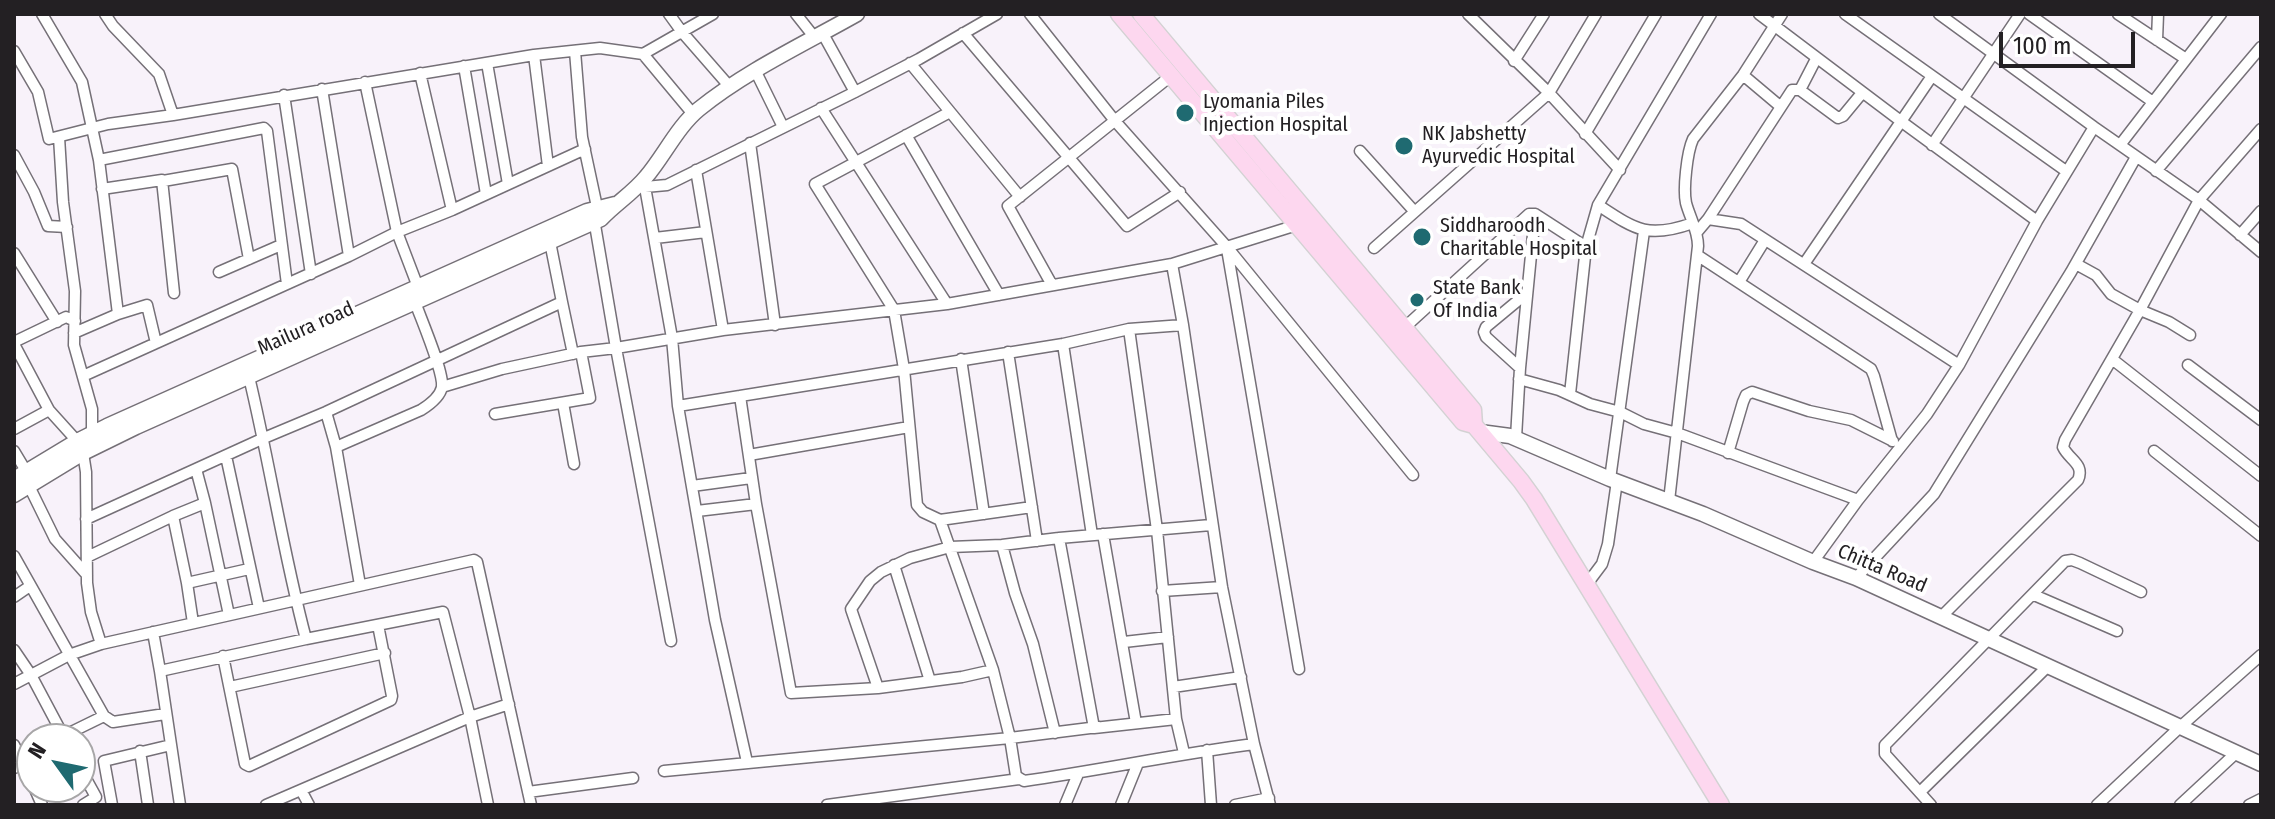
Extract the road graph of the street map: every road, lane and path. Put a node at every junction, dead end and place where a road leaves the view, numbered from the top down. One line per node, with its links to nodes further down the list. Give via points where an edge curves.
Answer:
1 (42, 14): 64 (street, via 82,82)
2 (105, 14): 61 (street, via 159,74)
3 (669, 14): 26 (street)
4 (713, 14): 26 (street)
5 (796, 14): 28 (street)
6 (857, 14): 28 (street, Mailura road)
7 (997, 14): 27 (street)
8 (1030, 14): 62 (street)
9 (1119, 14): 44 (main road)
10 (1141, 14): 102 (main road)
11 (1468, 14): 38 (street)
12 (1544, 14): 38 (street)
13 (1596, 14): 52 (street)
14 (1656, 14): 68 (street)
15 (1711, 14): 83 (street)
16 (1759, 14): 25 (street)
17 (1782, 14): 25 (street)
18 (1845, 14): 46 (street)
19 (1939, 14): 33 (street)
20 (2020, 14): 33 (street)
21 (2029, 14): 56 (street)
22 (2118, 14): 29 (street)
23 (2158, 14): 29 (street)
24 (2221, 14): 37 (street)
25 (1774, 26): 36 (street); 45 (street)
26 (682, 32): 34 (street); 48 (street)
27 (963, 33): 40 (street); 78 (street)
28 (819, 36): 42 (street, Mailura road); 51 (street)
29 (2157, 40): 37 (street)
30 (2261, 47): 85 (street)
31 (14, 51): 70 (street, via 38,92 49,139)
32 (575, 51): 34 (street, via 600,48); 35 (street); 74 (street)
33 (1995, 53): 55 (street); 66 (street)
34 (643, 54): 60 (street)
35 (534, 55): 39 (street); 81 (street)
36 (1816, 59): 50 (street); 53 (street)
37 (2186, 59): 56 (street)
38 (1514, 61): 52 (street)
39 (487, 63): 41 (street); 87 (street)
40 (910, 63): 51 (street); 59 (street)
41 (464, 66): 43 (street); 91 (street)
42 (756, 72): 48 (street, Mailura road); 65 (street)
43 (420, 73): 47 (street); 95 (street)
44 (1172, 75): 62 (street); 102 (main road)
45 (1743, 75): 57 (street); 104 (street, via 1691,144 1685,195)
46 (1932, 76): 55 (street); 63 (street)
47 (365, 82): 49 (street); 106 (street)
48 (730, 87): 60 (street, Mailura road)
49 (322, 89): 54 (street); 119 (street)
50 (1800, 90): 53 (street, via 1838,118); 57 (street, via 1792,90)
51 (855, 92): 58 (street)
52 (1549, 93): 68 (street); 96 (street)
53 (1862, 93): 63 (street)
54 (284, 95): 61 (street); 125 (street)
55 (1963, 97): 72 (street); 84 (street)
56 (2153, 102): 73 (street)
57 (1781, 107): 100 (street)
58 (821, 108): 65 (street); 80 (street)
59 (950, 112): 69 (street); 92 (street)
60 (693, 114): 88 (street, Mailura road)
61 (173, 115): 64 (street)
62 (1115, 121): 78 (street); 90 (street)
63 (1902, 122): 72 (street); 122 (street)
64 (93, 127): 70 (street); 79 (street)
65 (783, 127): 71 (street)
66 (2094, 127): 73 (street); 84 (street)
67 (2261, 129): 93 (street)
68 (1585, 134): 83 (street)
69 (906, 135): 80 (street); 132 (street)
70 (59, 137): 103 (street)
71 (750, 143): 82 (street); 141 (street)
72 (1932, 145): 101 (street)
73 (2120, 145): 77 (street)
74 (585, 149): 81 (street); 98 (street)
75 (1360, 151): 96 (street)
76 (14, 155): 103 (street, via 48,226)
77 (2136, 157): 85 (street); 123 (street)
78 (1069, 158): 90 (street, via 1127,226); 92 (street)
79 (99, 160): 89 (street); 112 (street, via 266,128)
80 (855, 162): 135 (street); 136 (street, via 815,184)
81 (548, 166): 87 (street)
82 (696, 170): 88 (street, via 667,185); 107 (street)
83 (1620, 170): 94 (street)
84 (2066, 171): 101 (street)
85 (2156, 171): 93 (street)
86 (163, 181): 89 (street); 120 (street, via 232,169); 130 (street)
87 (508, 184): 91 (street)
88 (644, 184): 98 (street, Mailura road); 109 (street)
89 (102, 189): 138 (street)
90 (1180, 192): 113 (street)
91 (486, 194): 95 (street)
92 (1020, 197): 128 (street, via 1008,206)
93 (2199, 200): 108 (street); 137 (street)
94 (1598, 205): 105 (street); 114 (street)
95 (452, 210): 106 (street)
96 (1414, 211): 115 (street)
97 (2261, 211): 108 (street)
98 (594, 213): 111 (street, Mailura road); 129 (street, Mailura road); 152 (street)
99 (1535, 214): 114 (street); 131 (street); 143 (street, via 1526,215)
100 (1708, 219): 104 (street); 110 (street, via 1741,224)
101 (2037, 221): 158 (street)
102 (1306, 223): 113 (street); 143 (main road); 176 (main road, via 1463,422)
103 (67, 227): 139 (street)
104 (1695, 227): 105 (street); 118 (street)
105 (1644, 231): 171 (street)
106 (397, 232): 119 (street); 129 (street)
107 (706, 232): 109 (street); 145 (street)
108 (2240, 235): 116 (street)
109 (655, 238): 148 (street)
110 (1765, 240): 122 (street); 126 (street)
111 (550, 242): 133 (street, Mailura road); 134 (street)
112 (281, 245): 120 (street); 127 (street)
113 (1227, 247): 121 (street); 191 (street); 253 (street)
114 (1586, 247): 165 (street)
115 (1374, 248)
116 (2261, 252)
117 (14, 253): 140 (street)
118 (1697, 255): 126 (street); 177 (street)
119 (349, 256): 125 (street)
120 (249, 259): 124 (street)
121 (1172, 264): 128 (street); 142 (street)
122 (1804, 264): 158 (street)
123 (2076, 264): 137 (street); 223 (street, via 1934,494)
124 (219, 272)
125 (311, 274): 127 (street)
126 (1739, 282): 181 (street, via 1871,369)
127 (287, 284): 150 (street)
128 (1052, 285): 132 (street)
129 (418, 287): 178 (street, Mailura road)
130 (174, 293)
131 (1527, 293): 161 (street); 161 (street, via 1484,332)
132 (999, 295): 135 (street)
133 (415, 302): 157 (street); 163 (street, Mailura road)
134 (562, 302): 154 (street); 157 (street)
135 (947, 304): 136 (street)
136 (894, 310): 141 (street); 160 (street)
137 (2140, 310): 147 (street); 156 (street)
138 (118, 314): 146 (street); 150 (street, via 148,305)
139 (75, 321): 140 (street, via 66,317); 146 (street)
140 (57, 322): 149 (street)
141 (775, 325): 145 (street)
142 (1183, 325): 144 (street); 208 (street)
143 (1404, 328): 176 (main road, via 1473,410)
144 (1129, 329): 151 (street); 209 (street)
145 (723, 330): 148 (street)
146 (74, 333): 162 (street)
147 (2190, 335)
148 (672, 338): 152 (street); 168 (street)
149 (14, 343): 169 (street)
150 (156, 343): 162 (street)
151 (1063, 344): 153 (street); 210 (street)
152 (616, 348): 154 (street); 244 (street)
153 (1008, 352): 155 (street); 202 (street)
154 (577, 353): 164 (street); 167 (street, via 590,398)
155 (961, 359): 160 (street); 204 (street)
156 (2112, 359): 192 (street); 236 (street, via 2063,447 2081,468 2078,480)
157 (436, 361): 164 (street); 170 (street)
158 (1959, 365): 181 (street, via 1927,414)
159 (2188, 365): 173 (street)
160 (904, 369): 166 (street); 174 (street)
161 (1519, 373): 165 (street); 180 (street)
162 (83, 376): 178 (street)
163 (249, 377): 179 (street); 182 (street, Mailura road)
164 (442, 387): 183 (street, via 421,410)
165 (1570, 394): 171 (street)
166 (740, 396): 168 (street); 187 (street)
167 (563, 403): 172 (street); 189 (street)
168 (678, 406): 196 (street)
169 (49, 410): 175 (street); 182 (street)
170 (326, 412): 179 (street); 183 (street)
171 (1620, 412): 177 (street); 195 (street)
172 (495, 414)
173 (2261, 420)
174 (909, 427): 187 (street); 207 (street, via 917,505)
175 (14, 429)
176 (1477, 429): 180 (street, Chitta Road); 225 (main road, via 1521,481)
177 (1677, 433): 186 (street); 199 (street)
178 (92, 434): 182 (street, Mailura road)
179 (264, 438): 188 (street); 233 (street)
180 (1516, 438): 195 (street, Chitta Road)
181 (1896, 444): 186 (street, via 1851,420 1752,392 1743,402); 198 (street)
182 (80, 447): 194 (street, Mailura road); 206 (street)
183 (336, 447): 226 (street)
184 (14, 451): 194 (street)
185 (2154, 451): 211 (street)
186 (1728, 453): 198 (street)
187 (749, 455): 193 (street)
188 (226, 456): 190 (street); 220 (street)
189 (574, 464)
190 (196, 469): 200 (street); 206 (street)
191 (1413, 475)
192 (2261, 476)
193 (751, 478): 196 (street); 201 (street)
194 (23, 479): 197 (street, Mailura road); 221 (street, via 55,539)
195 (1613, 480): 199 (street, Chitta Road); 225 (street, via 1608,544)
196 (692, 486): 203 (street)
197 (14, 495)
198 (1858, 500): 218 (street)
199 (1669, 501): 218 (street, Chitta Road)
200 (205, 503): 205 (street); 222 (street)
201 (756, 504): 203 (street); 262 (street, via 791,693)
202 (1032, 507): 204 (street); 213 (street)
203 (697, 511): 281 (street)
204 (984, 514): 207 (street)
205 (173, 516): 217 (street); 224 (street)
206 (86, 519): 217 (street)
207 (940, 520): 215 (street)
208 (1211, 525): 209 (street); 228 (street)
209 (1157, 530): 210 (street); 229 (street)
210 (1098, 534): 212 (street); 245 (street)
211 (2261, 536)
212 (1059, 538): 213 (street); 271 (street, via 1094,728)
213 (1037, 541): 214 (street)
214 (1002, 545): 215 (street); 273 (street)
215 (950, 547): 219 (street); 254 (street)
216 (14, 556): 227 (street)
217 (87, 557): 221 (street)
218 (1813, 562): 223 (street, Chitta Road)
219 (894, 565): 258 (street); 262 (street, via 870,581 850,611)
220 (249, 569): 222 (street); 234 (street)
221 (87, 575): 246 (street)
222 (220, 576): 224 (street); 235 (street)
223 (1856, 578): 236 (street, Chitta Road)
224 (187, 583): 237 (street)
225 (1587, 584): 305 (main road)
226 (360, 585): 233 (street); 263 (street, via 476,561)
227 (30, 586): 232 (street); 249 (street)
228 (1222, 587): 229 (street); 257 (street)
229 (1162, 591): 241 (street)
230 (2141, 592): 231 (street, via 2072,560 2065,561)
231 (2034, 595): 239 (street); 243 (street)
232 (14, 597)
233 (296, 600): 234 (street); 242 (street)
234 (259, 608): 235 (street)
235 (229, 615): 237 (street)
236 (1941, 617): 243 (street, Chitta Road)
237 (193, 623): 240 (street)
238 (378, 625): 242 (street); 248 (street); 266 (street, via 443,612)
239 (2117, 631)
240 (153, 632): 246 (street); 255 (street)
241 (1168, 637): 245 (street); 261 (street)
242 (306, 639): 251 (street)
243 (1989, 639): 252 (street, Chitta Road); 290 (street, via 1885,745 1885,754)
244 (671, 641)
245 (1124, 642): 270 (street)
246 (101, 644): 249 (street)
247 (14, 650): 256 (street)
248 (385, 653): 260 (street); 260 (street, via 391,700 249,766)
249 (69, 655): 256 (street); 265 (street)
250 (2261, 655): 272 (street)
251 (223, 656): 255 (street); 260 (street)
252 (2048, 666): 272 (street, Chitta Road); 290 (street)
253 (1299, 669)
254 (993, 670): 258 (street); 274 (street)
255 (160, 671): 264 (street)
256 (31, 675): 259 (street); 268 (street)
257 (1241, 677): 261 (street); 275 (street)
258 (930, 681): 262 (street)
259 (14, 684)
260 (230, 687)
261 (1173, 687): 267 (street)
262 (878, 688)
263 (509, 704): 266 (street); 289 (street)
264 (165, 714): 265 (street, via 113,722); 276 (street)
265 (104, 716): 269 (street)
266 (470, 717): 288 (street); 298 (street)
267 (1176, 719): 270 (street); 279 (street)
268 (55, 723)
269 (91, 723)
270 (1136, 723): 271 (street)
271 (1098, 727): 273 (street)
272 (2180, 727): 280 (street, Chitta Road); 307 (street)
273 (1055, 733): 274 (street)
274 (1010, 738): 281 (street); 287 (street)
275 (1254, 744): 277 (street); 292 (street)
276 (171, 745): 278 (street); 295 (street)
277 (1207, 750): 279 (street); 303 (street)
278 (140, 751): 293 (street, via 104,761); 294 (street)
279 (1184, 753): 282 (street)
280 (2236, 753): 283 (street, Chitta Road); 308 (street)
281 (747, 762): 284 (street)
282 (1138, 763): 285 (street); 302 (street)
283 (2261, 764)
284 (664, 771)
285 (1078, 774): 287 (street); 301 (street)
286 (633, 778): 289 (street)
287 (1019, 779): 300 (street)
288 (301, 790): 296 (street); 297 (street)
289 (528, 792): 299 (street)
290 (1920, 792): 306 (street)
291 (2261, 799): 309 (street)
292 (1270, 801): 304 (street)
293 (112, 805)
294 (148, 805)
295 (180, 805)
296 (267, 805)
297 (309, 805)
298 (488, 805)
299 (531, 805)
300 (827, 805)
301 (1065, 805)
302 (1121, 805)
303 (1211, 805)
304 (1235, 805)
305 (1721, 805)
306 (1931, 805)
307 (2097, 805)
308 (2180, 805)
309 (2249, 805)

